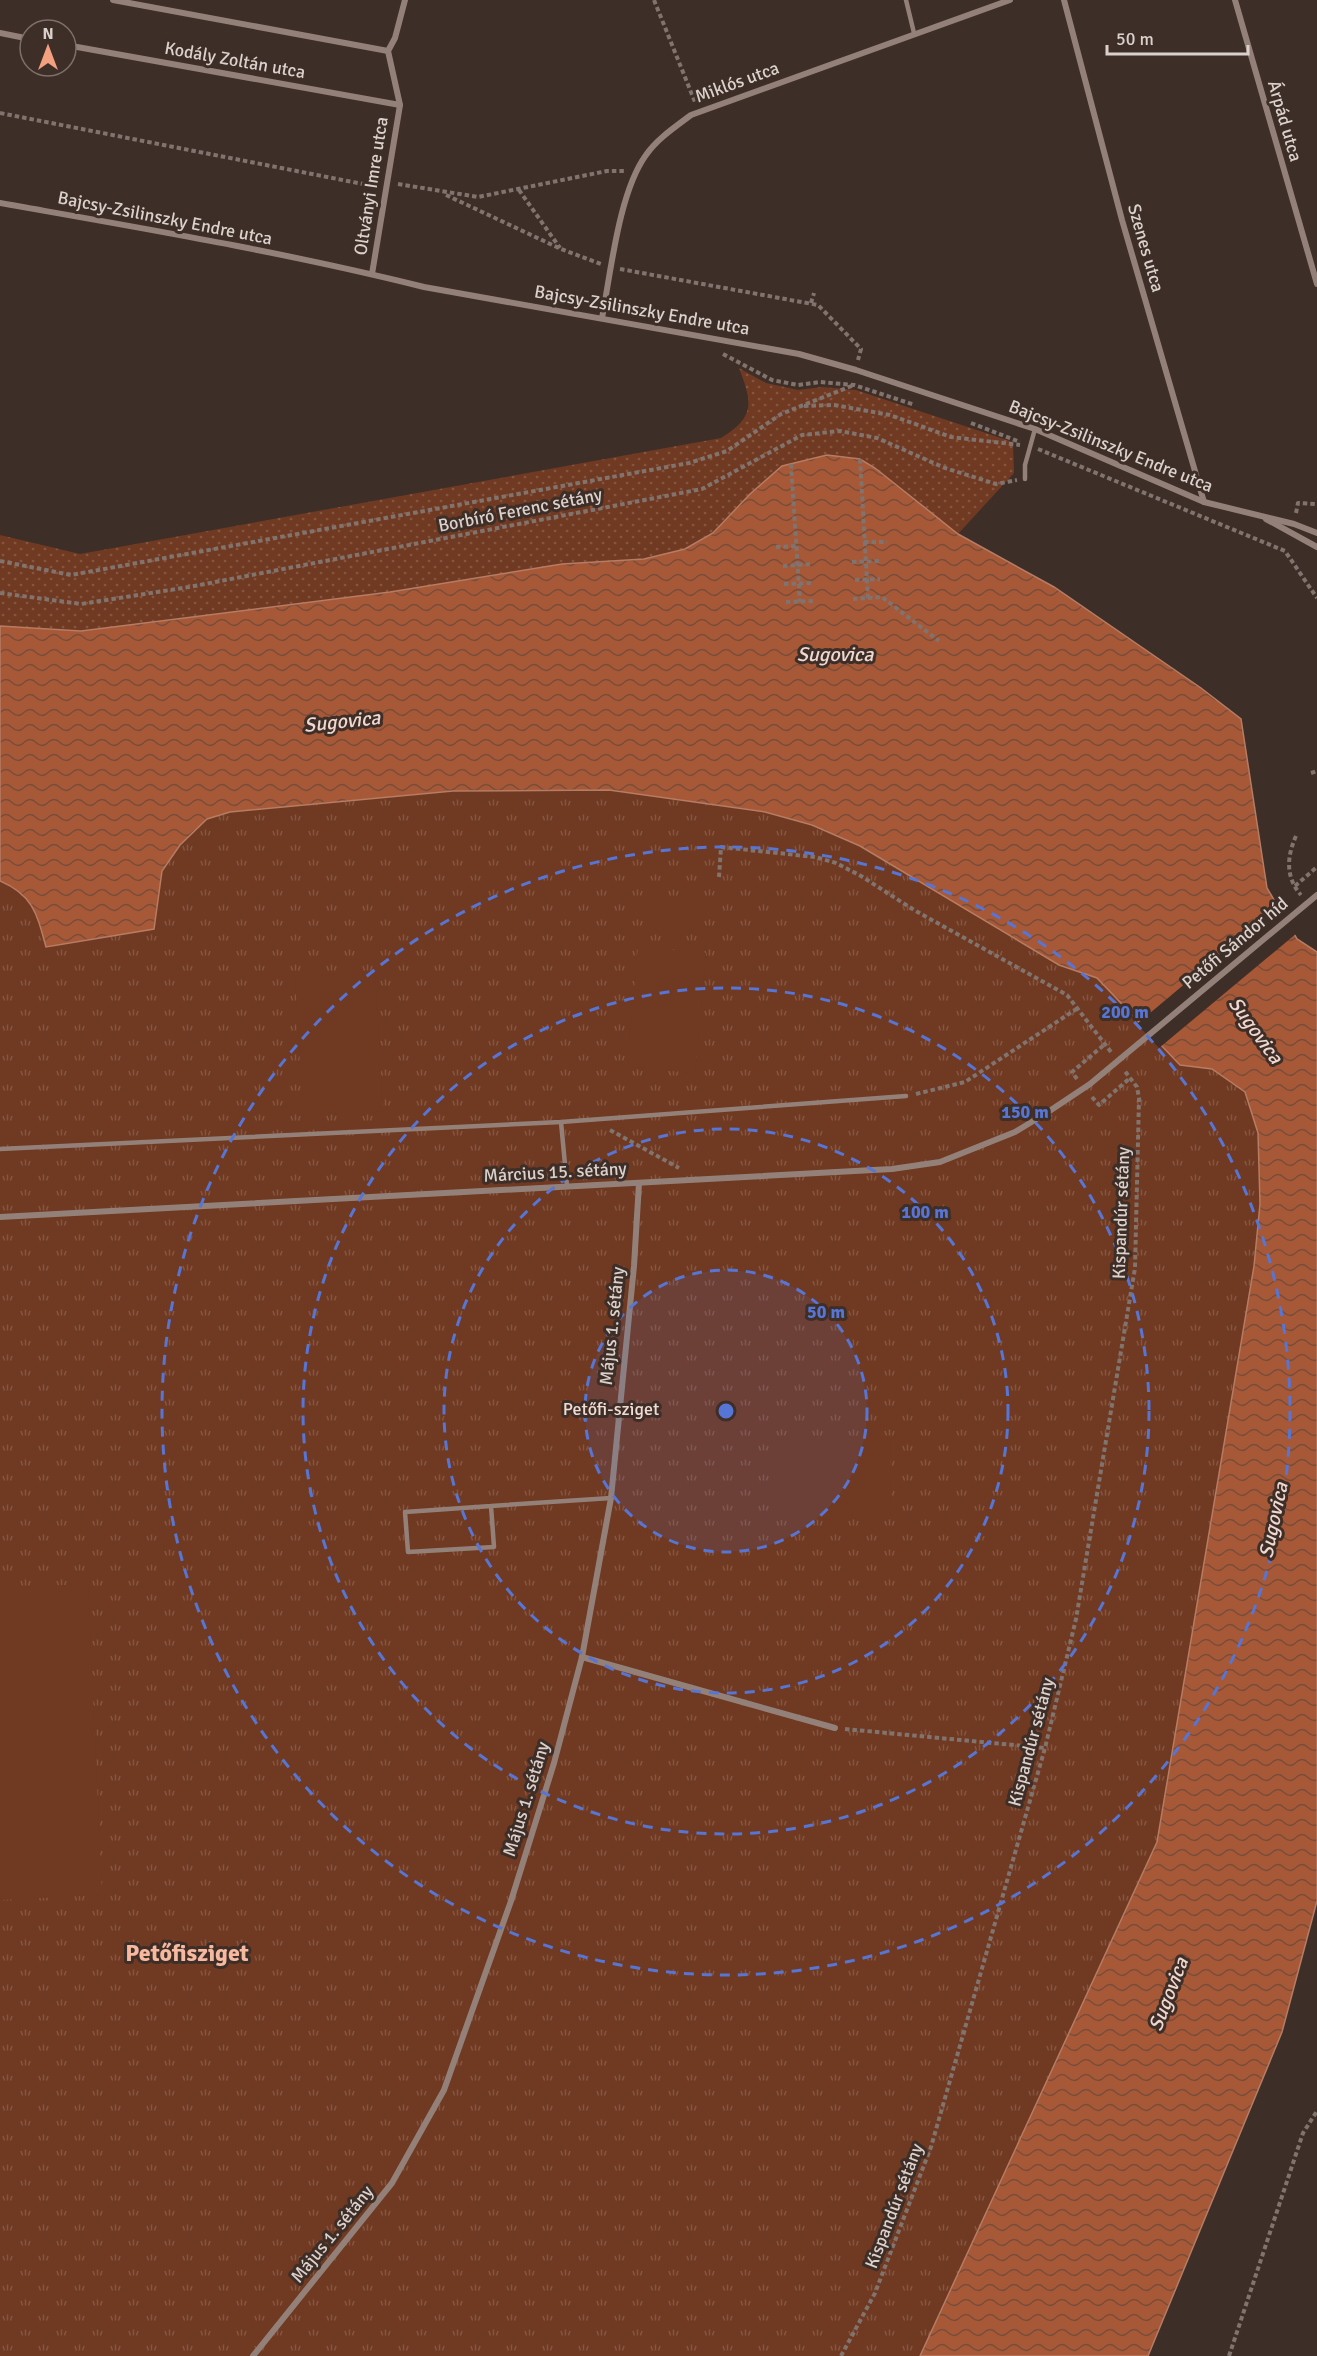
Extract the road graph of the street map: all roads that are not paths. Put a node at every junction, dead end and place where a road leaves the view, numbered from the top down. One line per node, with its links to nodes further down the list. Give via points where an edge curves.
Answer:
1 (113, 0): 11 (street, Kodály Zoltán utca)
2 (405, 0): 11 (street)
3 (906, 0): 8 (lane)
4 (1010, 0): 8 (street, Miklós utca)
5 (1064, 0): 21 (street, Szenes utca, via 1122,220)
6 (1235, 0): 14 (street, Árpád utca)
7 (0, 33): 9 (street)
8 (914, 33): 18 (street, Miklós utca, via 699,112 667,133 646,154 630,183)
9 (18, 37)
10 (78, 47): 12 (street, Kodály Zoltán utca)
11 (388, 51): 12 (street, Oltványi Imre utca)
12 (400, 105): 16 (street, Oltványi Imre utca)
13 (0, 203): 16 (street, Bajcsy-Zsilinszky Endre utca)
14 (1308, 248): 15 (street); 17 (street, Árpád utca)
15 (1317, 248)
16 (372, 274): 18 (street, Bajcsy-Zsilinszky Endre utca)
17 (1317, 284)
18 (602, 318): 19 (street, Bajcsy-Zsilinszky Endre utca, via 799,354)
19 (1035, 429): 20 (lane); 21 (street, Bajcsy-Zsilinszky Endre utca)
20 (1025, 479)
21 (1204, 502): 22 (street, Bajcsy-Zsilinszky Endre utca)
22 (1260, 515): 23 (street, Bajcsy-Zsilinszky Endre utca); 24 (street, Bajcsy-Zsilinszky Endre utca)
23 (1317, 533)
24 (1317, 547)
25 (1317, 895): 26 (street, Petőfi Sándor híd)
26 (1090, 1084): 30 (street, Március 15. sétány, via 1015,1132 940,1162 892,1169)
27 (906, 1096): 28 (lane)
28 (561, 1122): 29 (lane); 31 (lane)
29 (0, 1149)
30 (639, 1183): 31 (street, Március 15. sétány); 33 (street, Május 1. sétány)
31 (567, 1186): 32 (street, Március 15. sétány)
32 (0, 1217)
33 (611, 1498): 34 (lane); 35 (street, Május 1. sétány)
34 (491, 1506): 34 (lane, via 494,1547 408,1552 405,1512)
35 (582, 1657): 36 (street); 37 (street, Május 1. sétány, via 511,1901 444,2090 392,2183)
36 (835, 1728)
37 (253, 2356)

